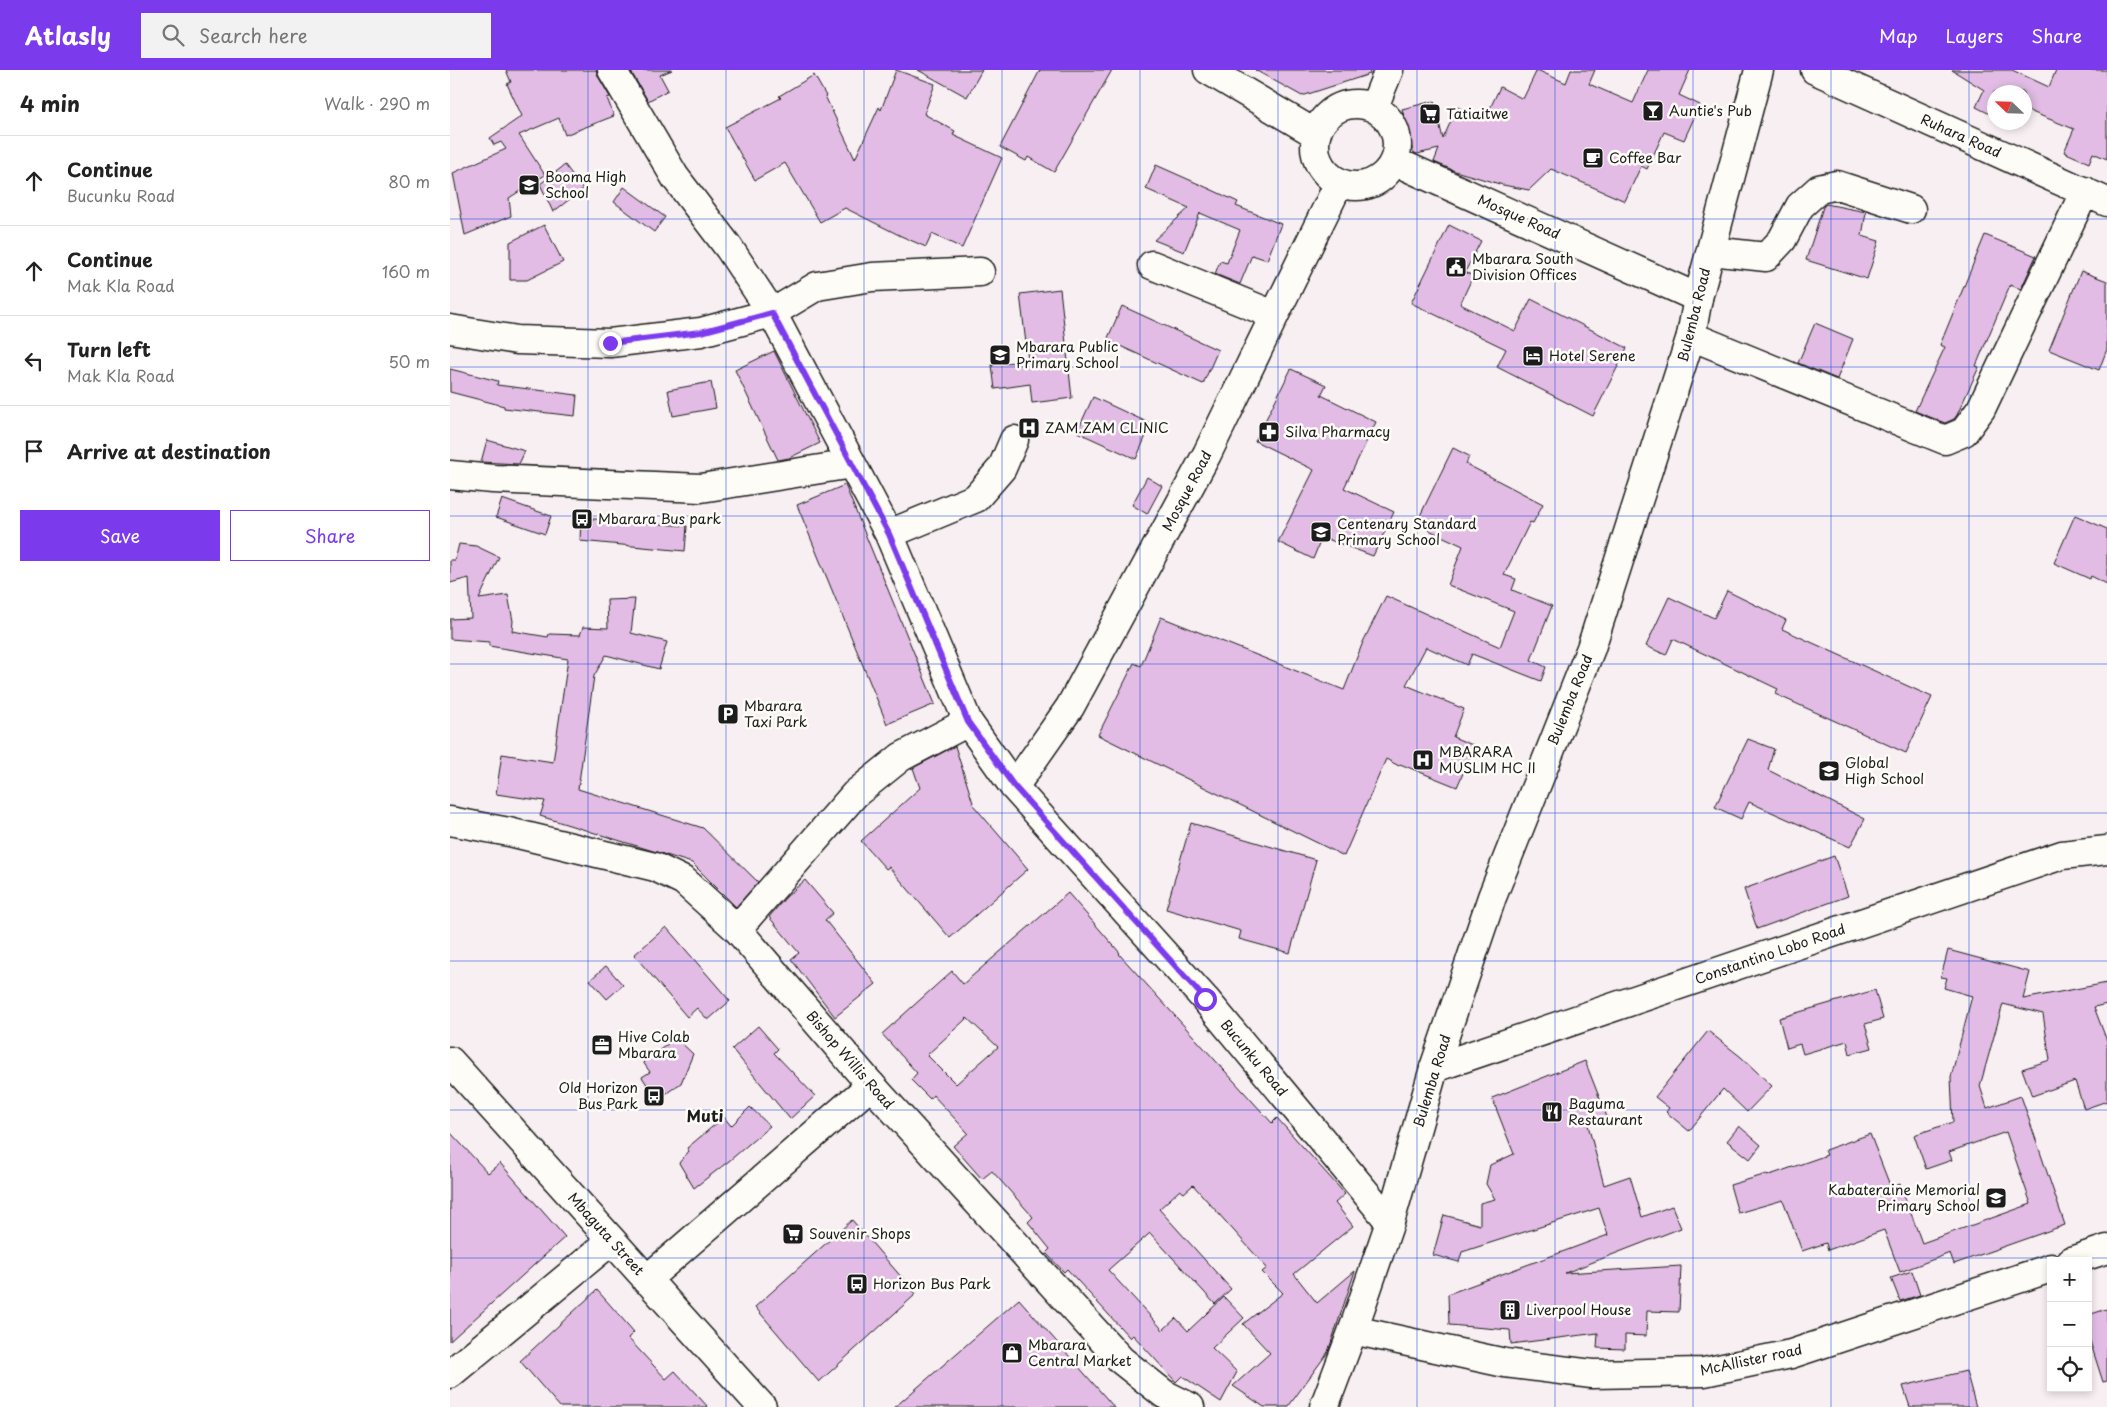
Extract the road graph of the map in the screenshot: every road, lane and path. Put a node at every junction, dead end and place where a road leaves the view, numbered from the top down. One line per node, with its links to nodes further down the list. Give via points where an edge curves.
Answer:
1 (612, 70): 16 (street, Bucunku Road, via 675,177 729,248)
2 (1208, 70): 7 (street)
3 (1389, 70): 6 (street)
4 (1759, 70): 12 (street, Bulemba Road)
5 (1815, 70): 10 (street, Ruhara Road)
6 (1374, 107): 7 (street, via 1360,103 1334,109 1323,118); 8 (street, via 1392,124 1397,148)
7 (1316, 134): 9 (street, via 1315,155 1320,167)
8 (1394, 161): 9 (street, via 1387,172 1365,186); 15 (street, Mosque Road)
9 (1339, 183): 17 (street, Mosque Road)
10 (2096, 197): 19 (street, via 1981,409 1964,432 1945,440)
11 (1911, 209): 12 (street, via 1837,185 1819,189 1800,206 1782,240 1766,257)
12 (1711, 251): 15 (street, Bulemba Road)
13 (1152, 265): 17 (street)
14 (980, 272): 16 (street, via 872,277 817,286)
15 (1698, 298): 19 (street, Bulemba Road)
16 (772, 313): 18 (street, via 701,332 610,343 517,340); 21 (street, Bucunku Road)
17 (1274, 315): 25 (street, Mosque Road, via 1207,454 1070,707)
18 (450, 329)
19 (1691, 336): 30 (street, Bulemba Road, via 1591,648 1492,897)
20 (1014, 440): 23 (street, via 1002,468 976,498)
21 (852, 464): 22 (street, via 701,488); 23 (street, Bucunku Road)
22 (450, 475)
23 (889, 534): 24 (street, Bucunku Road)
24 (968, 722): 25 (street, Bucunku Road); 28 (street, via 901,758 855,794)
25 (1014, 786): 32 (street, Bucunku Road, via 1205,999)
26 (450, 821): 28 (street, Bishop Willis Road, via 655,867 684,881)
27 (2107, 850): 30 (street, Constantino Lobo Road, via 2062,855)
28 (737, 928): 31 (street, Bishop Willis Road)
29 (450, 1061): 33 (street, Mbaguta Street)
30 (1434, 1068): 32 (street, Bulemba Road)
31 (871, 1085): 37 (street); 41 (street, Bishop Willis Road, via 1121,1360 1164,1394)
32 (1390, 1222): 38 (street, Bulemba Road)
33 (611, 1241): 37 (street, Mbaguta Street); 39 (street)
34 (2107, 1249): 35 (street)
35 (2083, 1257)
36 (2047, 1269): 38 (street, McAllister road, via 1791,1354 1704,1372 1592,1374 1505,1364)
37 (646, 1280): 40 (street, Mbaguta Street)
38 (1353, 1330): 42 (street, Bulemba Road)
39 (450, 1374)
40 (762, 1407)
41 (1190, 1407)
42 (1324, 1407)

